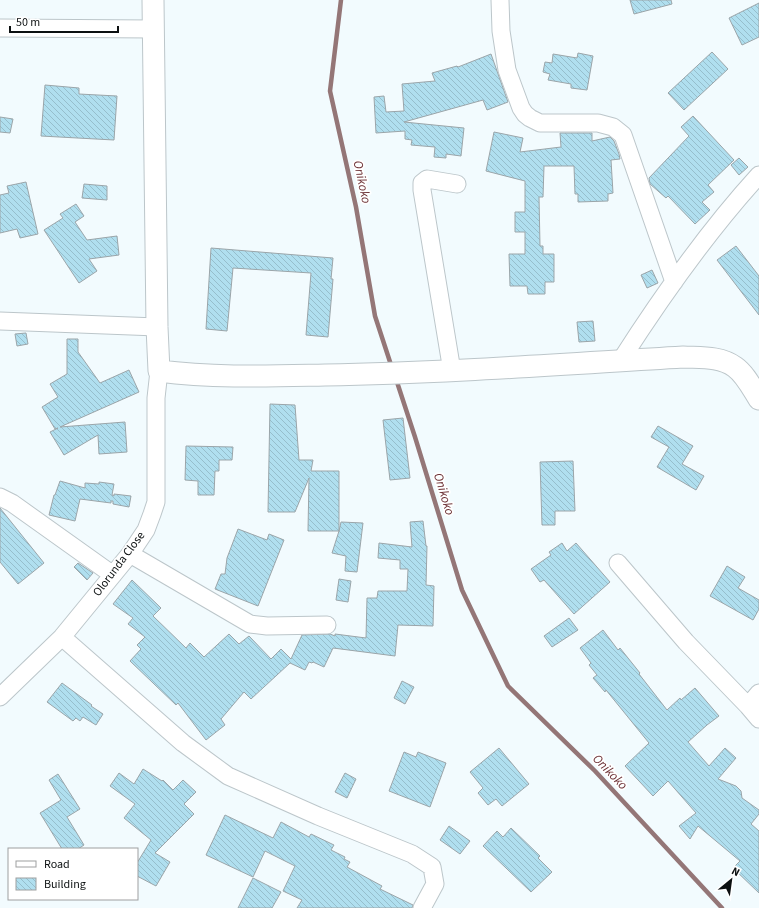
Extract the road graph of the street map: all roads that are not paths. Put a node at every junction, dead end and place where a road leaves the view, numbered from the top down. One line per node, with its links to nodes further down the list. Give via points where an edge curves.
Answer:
1 (153, 0): 4 (main road)
2 (500, 0): 7 (street, via 500,31 507,70 521,108 530,118 540,123 598,123 613,127 624,135)
3 (0, 28): 4 (street)
4 (153, 29): 9 (main road)
5 (759, 175): 7 (street, via 709,234)
6 (457, 184): 11 (street, via 427,179 422,183)
7 (674, 282): 10 (street)
8 (0, 321): 9 (street)
9 (157, 327): 12 (main road)
10 (621, 360): 11 (main road); 13 (main road, via 683,356 715,358 734,366)
11 (452, 370): 12 (main road, via 269,376)
12 (159, 371): 16 (street, Olorunda Close, via 156,398 156,502 146,530)
13 (753, 379): 14 (main road)
14 (759, 399)
15 (0, 497): 18 (street)
16 (130, 554): 18 (street, Olorunda Close); 19 (street, via 250,624)
17 (618, 563): 23 (street, via 686,642)
18 (113, 575): 20 (street, Olorunda Close)
19 (327, 625)
20 (62, 637): 22 (street, Olorunda Close); 25 (street, via 183,743 228,776 412,854 432,868 435,884)
21 (759, 693): 23 (street)
22 (0, 697)
23 (748, 706): 24 (street)
24 (759, 720)
25 (422, 908)

